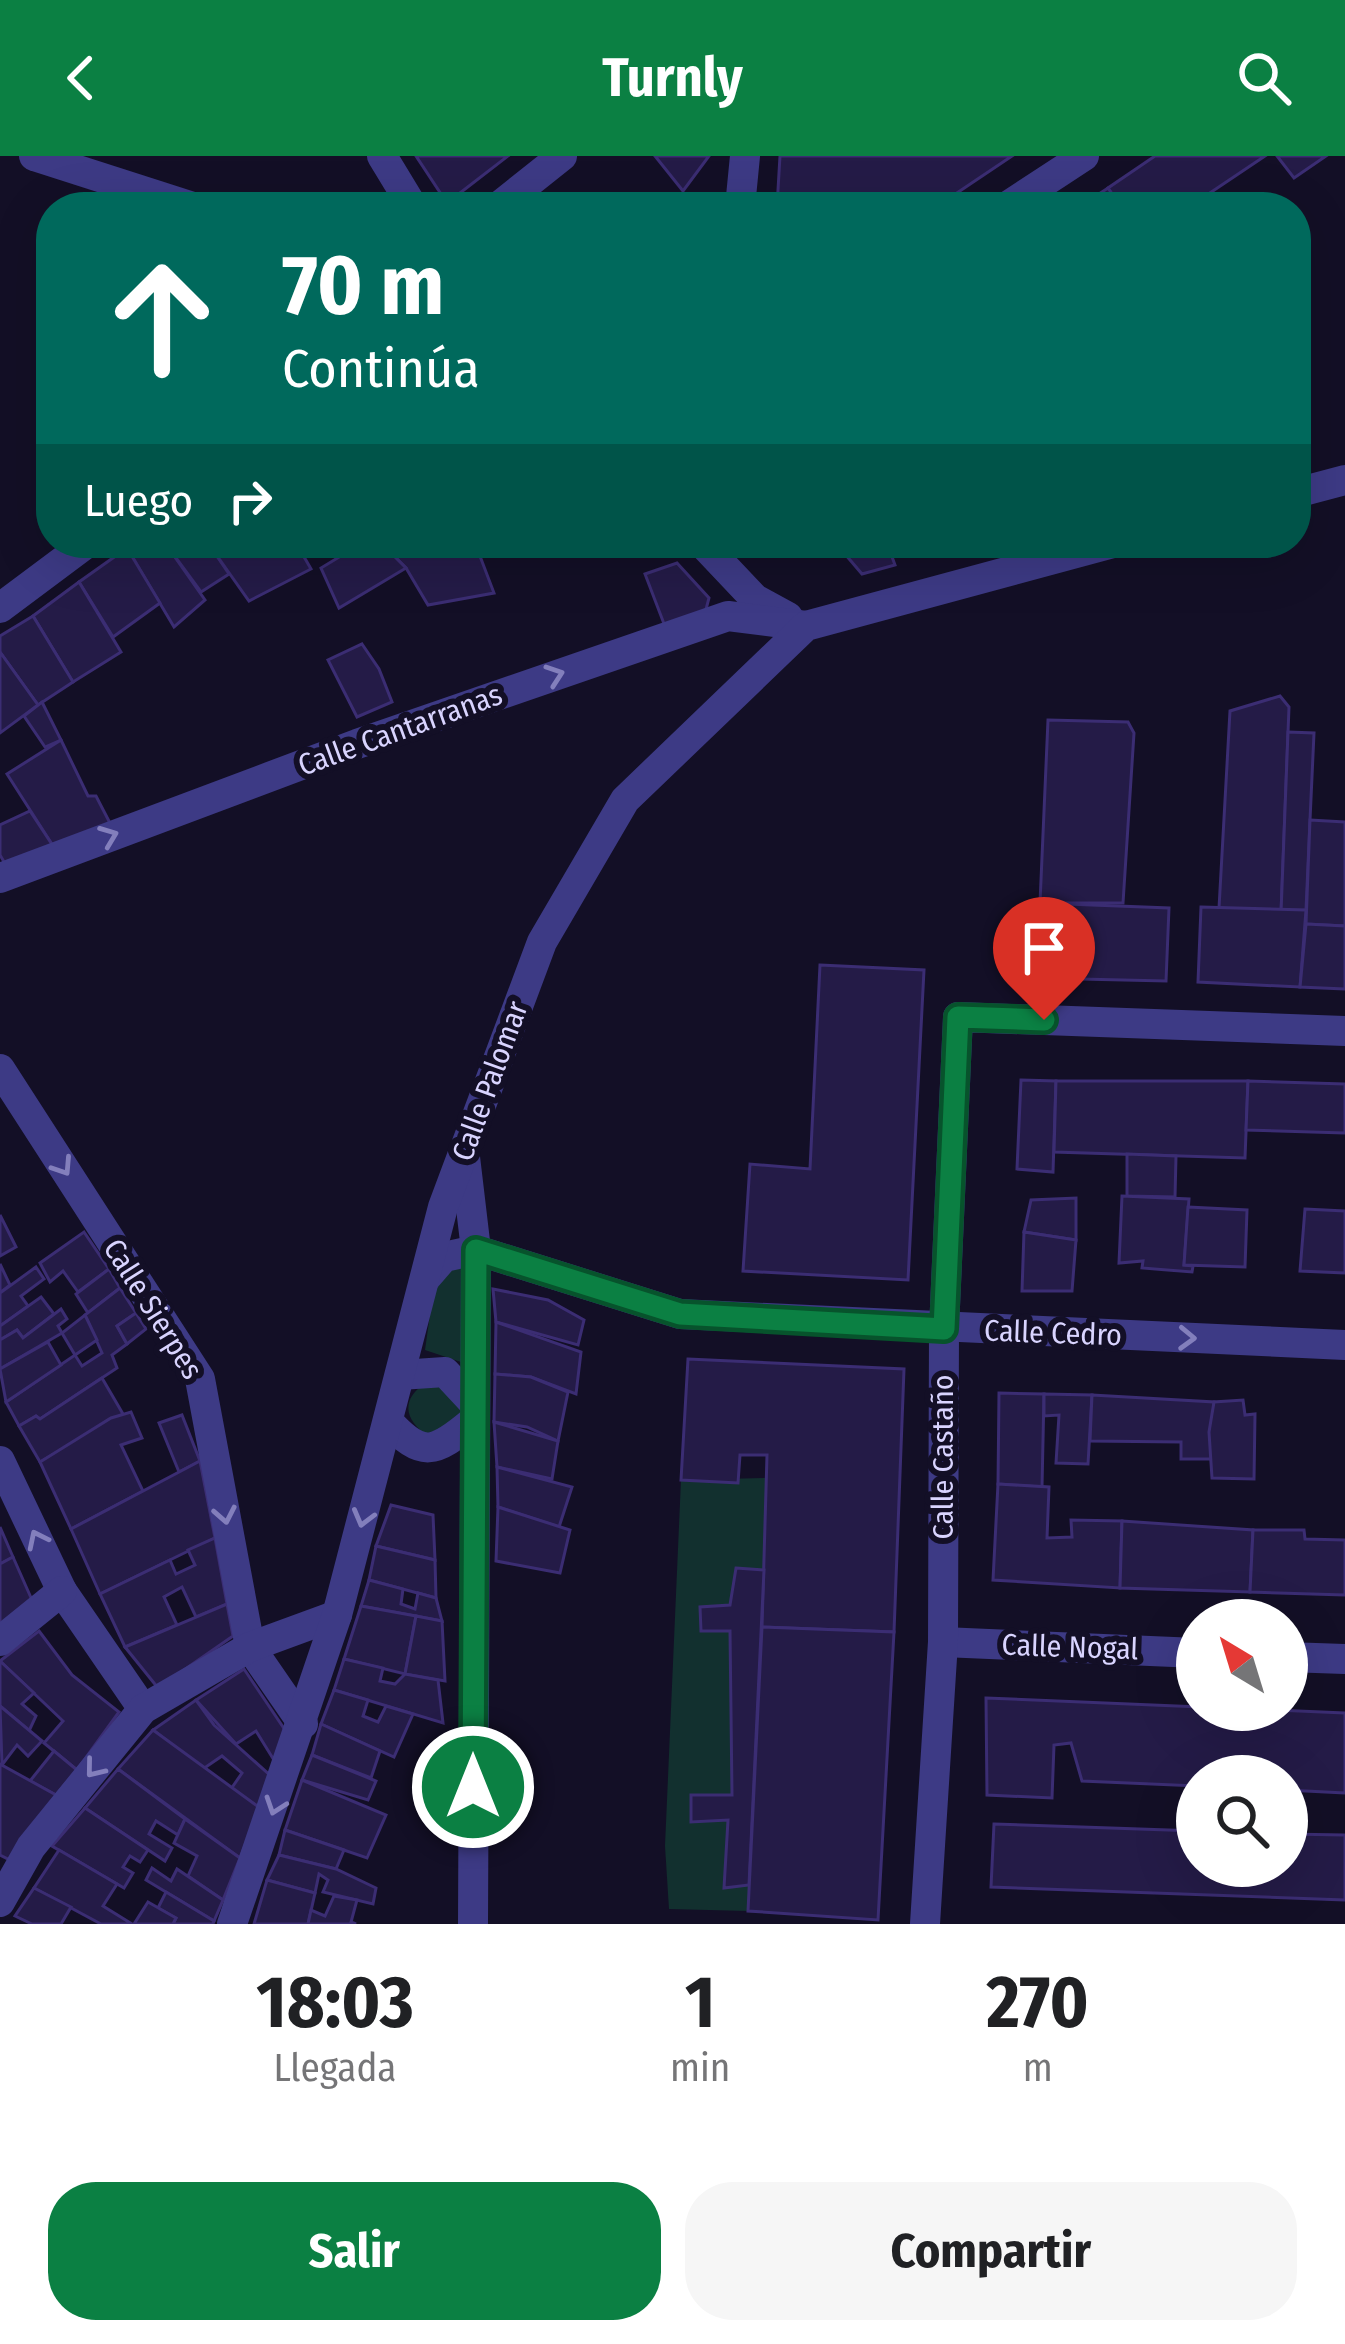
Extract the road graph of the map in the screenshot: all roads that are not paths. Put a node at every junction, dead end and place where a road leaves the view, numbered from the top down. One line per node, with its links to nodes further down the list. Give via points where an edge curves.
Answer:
1 (34, 156): 6 (street)
2 (382, 156): 7 (street)
3 (562, 156): 8 (street)
4 (746, 156): 9 (street)
5 (1084, 156): 10 (street)
6 (146, 192)
7 (404, 192)
8 (517, 192)
9 (742, 192)
10 (1029, 192)
11 (1345, 480): 12 (street)
12 (1311, 489)
13 (67, 558): 16 (street)
14 (717, 558): 17 (street, via 754,599)
15 (1058, 558): 17 (street, Calle Palomar)
16 (0, 608)
17 (806, 626): 18 (street, Calle Cantarranas, one-way to 17, via 728,616); 21 (street, Calle Palomar, via 625,800 542,942)
18 (0, 878)
19 (1345, 1031): 24 (street, Calle Castaño, via 958,1017)
20 (0, 1069): 34 (street, Calle Sierpes, one-way to 34, via 200,1379)
21 (464, 1148): 22 (street); 23 (street, Calle Palomar)
22 (476, 1250): 23 (street, via 444,1257); 24 (street, Calle Cedro, via 680,1314); 27 (street)
23 (423, 1280): 26 (street, Calle Palomar)
24 (944, 1329): 25 (street, Calle Cedro, one-way to 25); 33 (street, Calle Castaño)
25 (1345, 1345)
26 (400, 1375): 27 (street, via 445,1372); 28 (street, Calle Palomar)
27 (472, 1412): 28 (street, via 446,1444 430,1449 410,1445); 42 (street)
28 (388, 1421): 31 (street, Calle Palomar, one-way to 31)
29 (0, 1462): 30 (street, one-way to 29)
30 (62, 1591): 32 (street); 38 (street)
31 (337, 1615): 34 (street); 39 (street, Calle Palomar)
32 (0, 1641)
33 (943, 1642): 35 (street, Calle Nogal); 43 (street, Calle Castaño)
34 (250, 1647): 38 (street); 39 (street)
35 (1176, 1652)
36 (1308, 1658): 37 (street)
37 (1345, 1659)
38 (143, 1709): 40 (street, one-way to 40, via 31,1847)
39 (303, 1724): 41 (street, Calle Palomar, one-way to 41)
40 (0, 1902)
41 (232, 1924)
42 (473, 1924)
43 (925, 1924)

